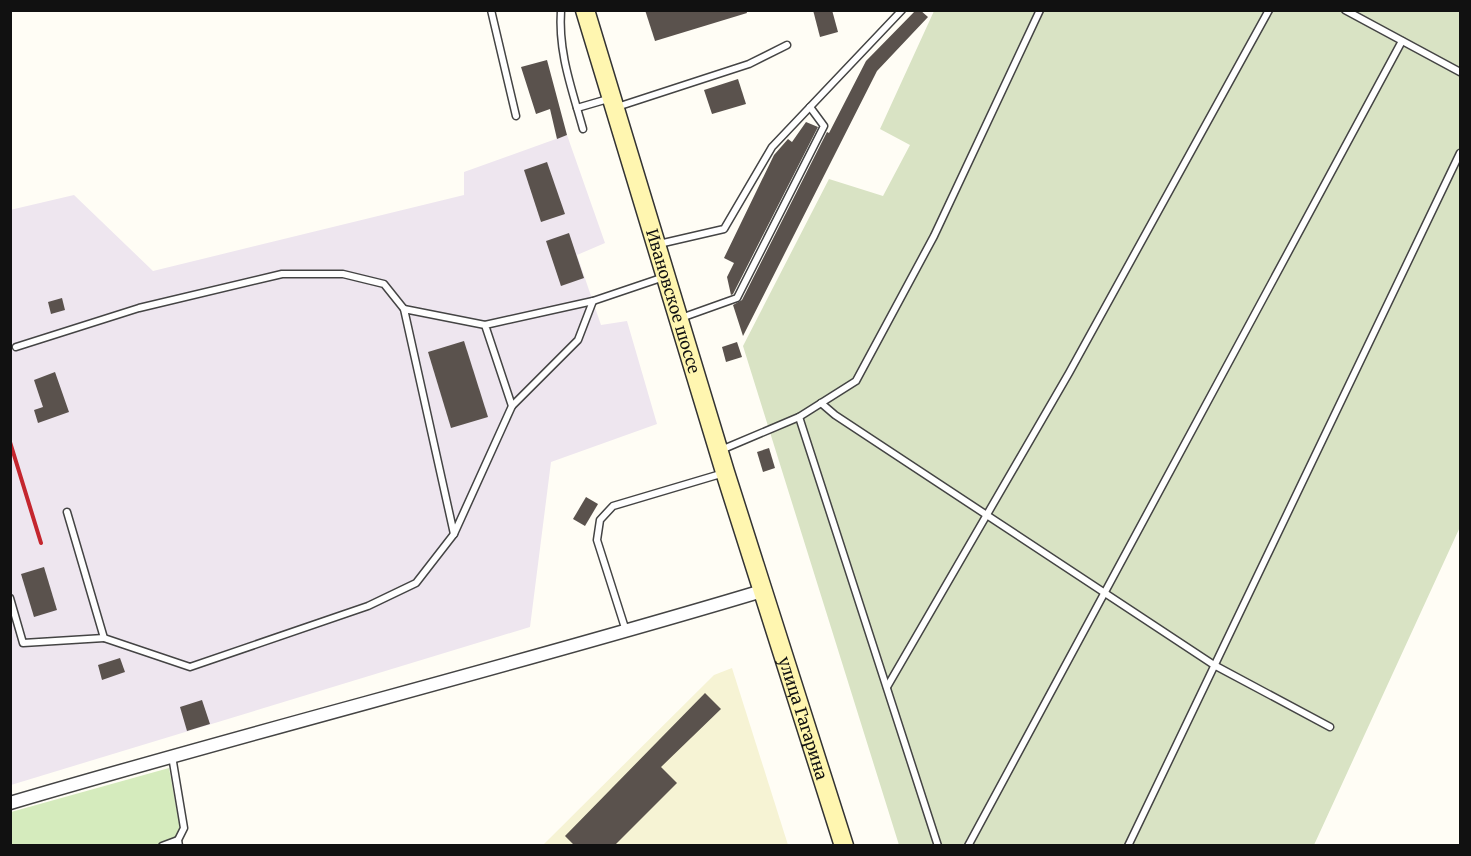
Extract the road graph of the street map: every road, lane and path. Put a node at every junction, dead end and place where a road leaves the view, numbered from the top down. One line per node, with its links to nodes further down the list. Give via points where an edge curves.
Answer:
1 (491, 10): 14 (lane)
2 (561, 10): 13 (lane, via 562,57)
3 (585, 10): 11 (street, Ивановское шоссе)
4 (902, 10): 12 (lane)
5 (1040, 10): 24 (lane, via 934,236 856,381)
6 (1269, 10): 30 (lane)
7 (1345, 10): 8 (lane)
8 (1402, 41): 10 (lane); 33 (lane)
9 (787, 45): 11 (lane, via 749,64)
10 (1461, 72)
11 (612, 103): 13 (lane); 17 (street, Ивановское шоссе)
12 (810, 107): 17 (lane, via 772,147 724,229); 21 (lane, via 824,126 737,298)
13 (577, 108): 15 (lane)
14 (516, 116)
15 (584, 129)
16 (1461, 153): 37 (lane)
17 (655, 245): 18 (street, Ивановское шоссе)
18 (665, 277): 19 (lane); 21 (street, Ивановское шоссе)
19 (593, 302): 22 (lane); 25 (lane, via 578,340)
20 (404, 309): 22 (lane); 23 (lane, via 384,284 343,274 282,274 139,308); 31 (lane)
21 (678, 319): 27 (street, Ивановское шоссе)
22 (485, 325): 25 (lane)
23 (16, 346)
24 (821, 403): 26 (lane); 30 (lane)
25 (512, 406): 31 (lane)
26 (799, 417): 27 (lane); 38 (lane)
27 (719, 451): 28 (street, Ивановское шоссе)
28 (725, 472): 32 (street, Ивановское шоссе); 35 (lane, via 613,506 600,520 597,540)
29 (67, 512): 36 (lane)
30 (986, 516): 33 (lane); 38 (lane)
31 (454, 534): 36 (lane, via 416,583 368,606 190,667)
32 (762, 591): 35 (street); 44 (street, улица Гагарина)
33 (1105, 593): 37 (lane); 46 (lane)
34 (10, 598): 36 (lane, via 22,643)
35 (626, 632): 40 (street)
36 (104, 638)
37 (1214, 665): 39 (lane); 47 (lane)
38 (887, 687): 45 (lane)
39 (1330, 727)
40 (172, 756): 41 (street); 42 (lane, via 184,828)
41 (10, 803)
42 (178, 843): 43 (lane)
43 (162, 846)
44 (844, 846)
45 (938, 846)
46 (968, 846)
47 (1128, 846)

